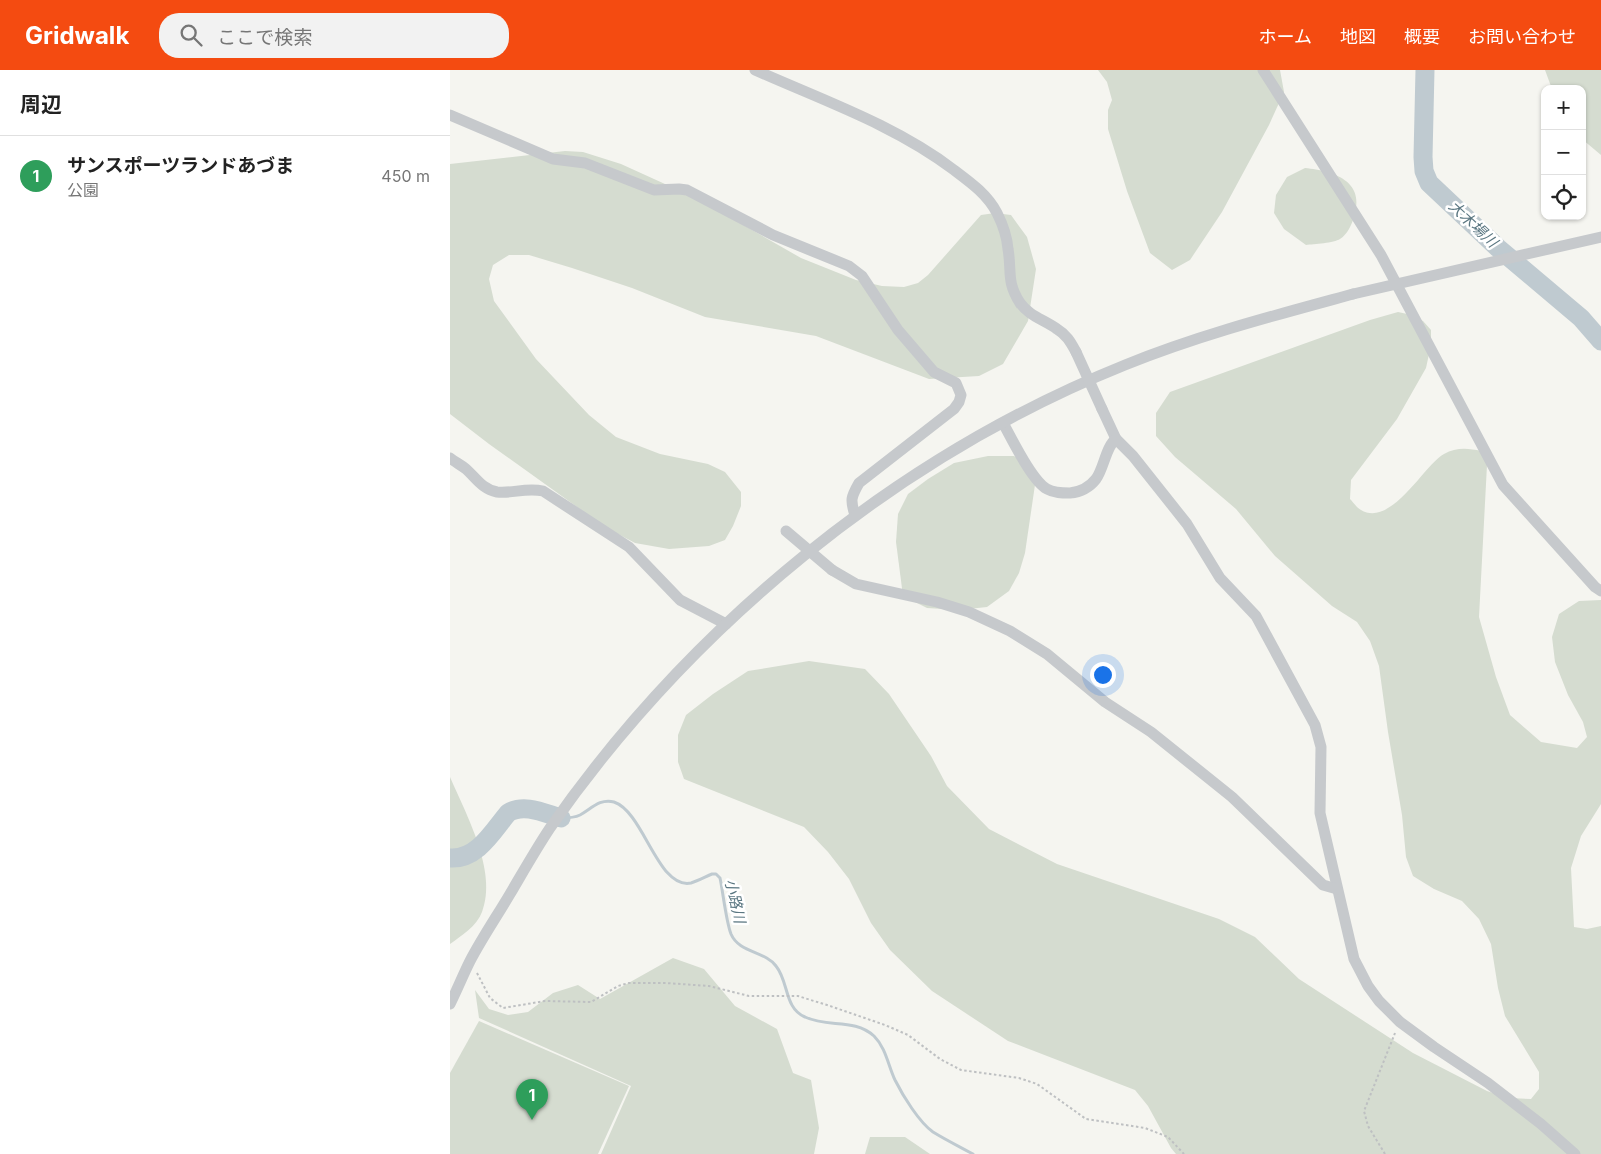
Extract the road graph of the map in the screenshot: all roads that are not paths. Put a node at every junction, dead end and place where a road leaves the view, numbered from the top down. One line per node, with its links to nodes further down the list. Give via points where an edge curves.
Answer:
1 (754, 70): 6 (street, bridge, via 894,132 929,151 975,186 996,211 1002,225 1013,290 1032,315 1068,338)
2 (1263, 70): 10 (street, via 1381,255 1503,486)
3 (450, 115): 8 (street, via 552,160 585,163 654,190 687,190 773,235 849,266 862,276 898,330 934,372 956,383 961,395 954,409 859,483 851,503)
4 (1601, 237): 5 (street, bridge, via 1353,294 1245,323 1123,366)
5 (1003, 423): 6 (street, via 1037,481 1048,490 1059,493 1084,490 1095,481 1111,442); 8 (street)
6 (1116, 439): 12 (street, via 1187,524 1220,578 1256,616 1314,725 1320,746 1320,813)
7 (450, 458): 11 (street, via 467,469 485,488 498,492 544,491 629,547 680,600)
8 (855, 515): 11 (street)
9 (786, 531): 12 (street, bridge, via 832,570 856,584 969,612 1010,631 1047,654 1105,702 1151,732 1232,797 1323,885)
10 (1601, 591)
11 (726, 624): 13 (street, via 593,769 548,830 470,960)
12 (1337, 889): 14 (street, via 1354,959 1379,1001 1400,1022 1511,1101)
13 (450, 1004)
14 (1575, 1154)

